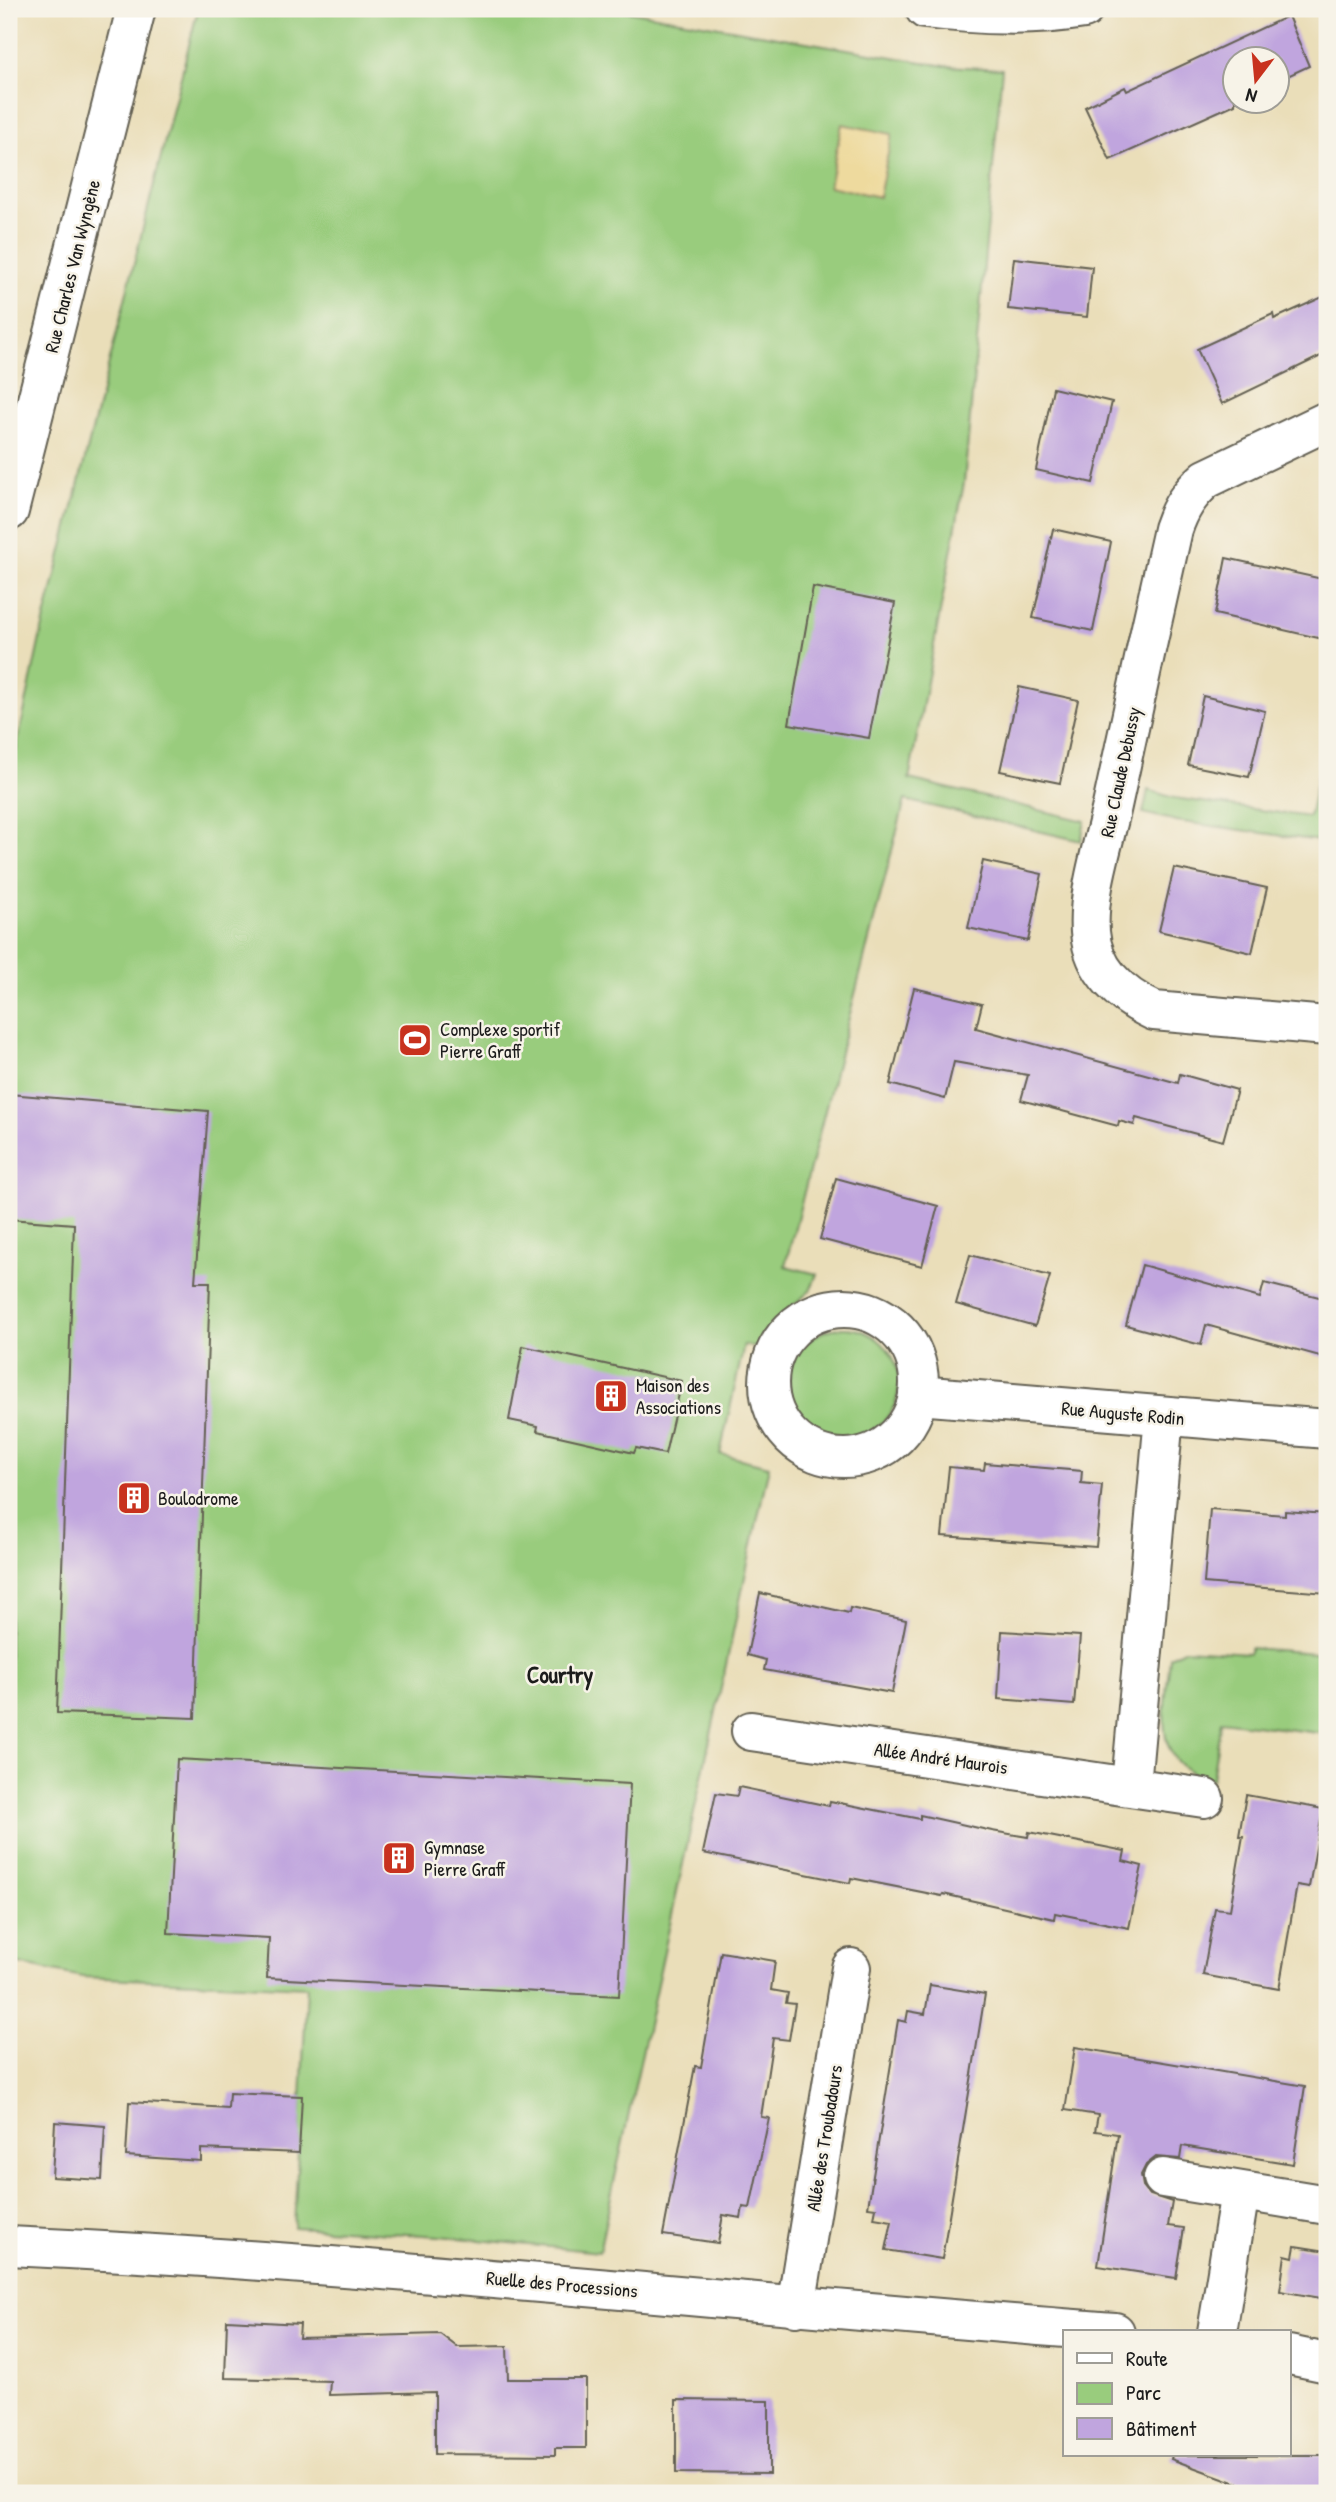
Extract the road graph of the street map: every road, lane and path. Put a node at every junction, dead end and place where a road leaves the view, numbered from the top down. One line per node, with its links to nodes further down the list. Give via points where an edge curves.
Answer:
1 (925, 9): 2 (street, via 995,16)
2 (1084, 9)
3 (138, 13): 5 (street, Rue Charles Van Wyngène)
4 (1327, 421): 6 (street, Rue Claude Debussy, via 1206,479 1180,509 1106,834 1090,934 1099,963 1114,985 1154,1011)
5 (9, 511)
6 (1327, 1026)
7 (918, 1395): 8 (street, Rue Auguste Rodin)
8 (1164, 1416): 9 (street, Rue Auguste Rodin); 11 (street)
9 (1327, 1429)
10 (751, 1731): 11 (street, Allée André Maurois)
11 (1131, 1785): 12 (street, Allée André Maurois)
12 (1205, 1798)
13 (851, 1968): 18 (street, Allée des Troubadours)
14 (1163, 2178): 15 (street)
15 (1240, 2192): 16 (street); 20 (street)
16 (1327, 2205)
17 (9, 2246): 18 (street, Ruelle des Processions, via 481,2277)
18 (796, 2307): 19 (street, Ruelle des Processions)
19 (1089, 2330)
20 (1217, 2330)
21 (1290, 2355): 22 (street)
22 (1327, 2363)

